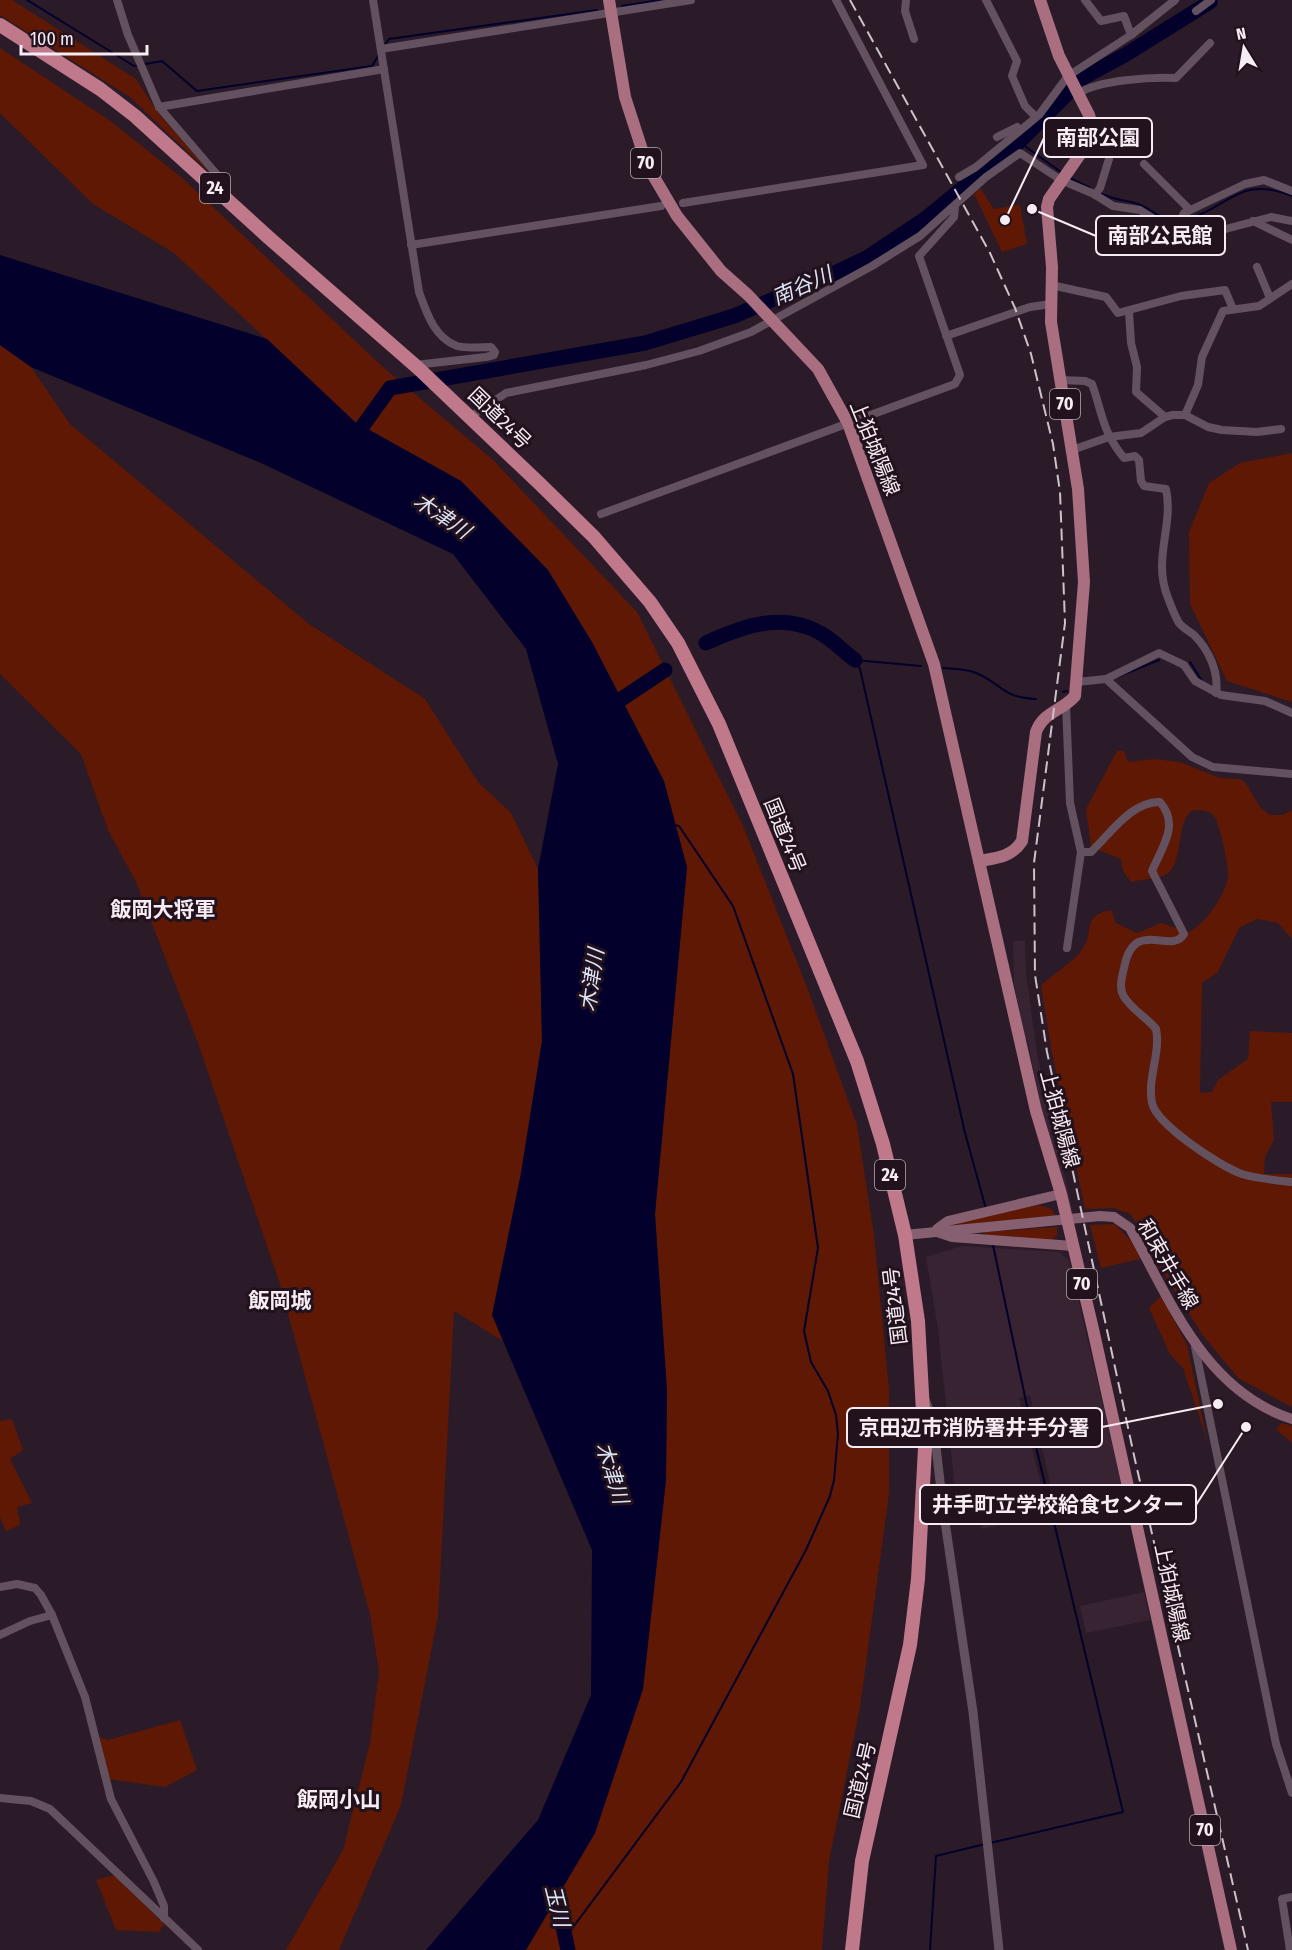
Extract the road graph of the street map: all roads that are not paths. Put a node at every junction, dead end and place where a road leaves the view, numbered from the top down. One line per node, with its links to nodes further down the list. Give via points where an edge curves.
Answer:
1 (117, 0): 22 (street)
2 (374, 0): 18 (street)
3 (609, 0): 13 (main road, 上狛城陽線 / 70)
4 (691, 0): 13 (street)
5 (836, 0): 32 (street, via 923,165)
6 (906, 0): 16 (street, via 905,11)
7 (986, 0): 23 (street, via 1017,61 1012,76)
8 (1040, 0): 20 (main road, 70)
9 (1085, 0): 15 (street, via 1101,21 1124,16)
10 (1175, 0): 15 (street)
11 (1211, 0): 12 (street)
12 (1196, 11)
13 (611, 13): 18 (street); 48 (main road, 上狛城陽線 / 70, via 625,97 647,165 694,238 721,271)
14 (0, 25): 31 (highway, 国道24号 / 24, via 118,102)
15 (1131, 35): 20 (street)
16 (914, 39)
17 (1210, 43): 21 (street, via 1176,78 1096,84)
18 (381, 49): 19 (street)
19 (384, 69): 22 (street); 40 (street)
20 (1066, 80): 21 (main road, 70); 23 (street); 27 (street, via 1039,115)
21 (1078, 92): 28 (main road, 70, via 1093,134)
22 (159, 107): 31 (street, via 219,177)
23 (1033, 114): 24 (street, via 1006,135)
24 (997, 137)
25 (1109, 159): 30 (street)
26 (1144, 164): 35 (street)
27 (959, 177)
28 (1061, 180): 30 (street); 34 (street, via 1020,153 986,177); 43 (main road, 70, via 1047,207)
29 (1292, 191): 35 (street, via 1264,180 1245,184)
30 (1095, 195): 38 (street, via 1113,206 1140,210 1162,224)
31 (228, 199): 50 (highway, 国道24号 / 24)
32 (683, 203)
33 (662, 206): 40 (street)
34 (955, 207): 48 (street, via 920,236 873,266); 49 (street, via 954,217 919,256)
35 (1190, 210): 38 (street, via 1184,213)
36 (1252, 221): 37 (street, via 1271,217); 38 (street, via 1199,236); 39 (street)
37 (1292, 221)
38 (1178, 227)
39 (1292, 240)
40 (411, 245): 50 (street, via 428,319 442,337 457,346 491,347 495,351 486,357)
41 (1257, 267): 44 (street)
42 (1292, 284): 44 (street)
43 (1051, 285): 45 (main road, 70); 47 (street, via 1106,297 1118,313)
44 (1270, 298): 46 (street, via 1259,306)
45 (1051, 304): 49 (street, via 1019,310); 51 (main road, 70)
46 (1233, 309): 47 (street, via 1225,290 1135,306); 52 (street, via 1223,311 1202,357 1198,385)
47 (1129, 311): 54 (street, via 1137,367 1136,392)
48 (769, 317): 53 (street, via 750,332 699,351 506,393); 55 (main road, 上狛城陽線 / 70, via 818,369)
49 (946, 336): 55 (street, via 960,375 955,384)
50 (417, 366): 53 (highway, 国道24号 / 24)
51 (1061, 380): 57 (street, via 1092,384); 58 (main road, 70)
52 (1185, 415): 54 (street); 56 (street, via 1222,430)
53 (470, 417): 72 (highway, 国道24号 / 24, via 594,537 650,602 678,643 719,724 857,1061)
54 (1165, 417): 57 (street, via 1141,433)
55 (848, 423): 59 (street); 67 (main road, 上狛城陽線 / 70, via 934,664)
56 (1281, 429)
57 (1109, 437): 58 (street); 62 (street, via 1124,458 1135,456 1139,460 1144,486 1166,489 1169,512 1160,573 1180,625 1196,637 1213,664 1218,676)
58 (1072, 450): 61 (main road, 70, via 1084,582)
59 (601, 514)
60 (1106, 679): 61 (street); 62 (street, via 1159,653 1184,665 1195,681); 65 (street, via 1202,763)
61 (1077, 682): 63 (main road, 70, via 1075,696)
62 (1216, 693): 64 (street, via 1265,701)
63 (1066, 705): 66 (street, via 1070,803); 67 (main road, 70, via 1044,718 1036,732 1022,842 1006,856)
64 (1292, 713)
65 (1292, 774)
66 (1081, 852): 68 (street); 69 (street, via 1091,852 1149,801 1160,802 1167,810 1170,830 1152,871 1184,934 1175,940 1146,939 1134,943 1127,954 1121,986 1127,1002 1156,1029 1152,1104 1158,1116 1239,1173)
67 (979, 861): 70 (main road, 上狛城陽線 / 70, via 1036,1111)
68 (1066, 948)
69 (1292, 1182)
70 (1061, 1194): 71 (main road, via 948,1221); 73 (main road, 上狛城陽線 / 70)
71 (934, 1231): 72 (main road, 和束井手線); 73 (main road, via 952,1237); 74 (main road, 和束井手線, via 1114,1217 1130,1228)
72 (905, 1235): 75 (highway, 国道24号 / 24, via 918,1321)
73 (1072, 1246): 87 (main road, 上狛城陽線 / 70)
74 (1196, 1347): 76 (main road, 和束井手線, via 1219,1375 1239,1390); 80 (street, via 1276,1744)
75 (923, 1396): 85 (highway, 国道24号 / 24, via 923,1519 910,1645 862,1861); 86 (street, via 933,1420 973,1712)
76 (1292, 1419)
77 (0, 1587): 78 (street, via 17,1584 35,1588)
78 (52, 1615): 79 (street); 83 (street, via 85,1697 111,1799 154,1882 164,1906)
79 (0, 1635)
80 (1292, 1793)
81 (0, 1798): 83 (street, via 31,1801 51,1809)
82 (1292, 1897): 88 (street, via 1282,1899)
83 (164, 1918): 84 (street)
84 (198, 1950)
85 (852, 1950)
86 (999, 1950)
87 (1231, 1950)
88 (1290, 1950)

